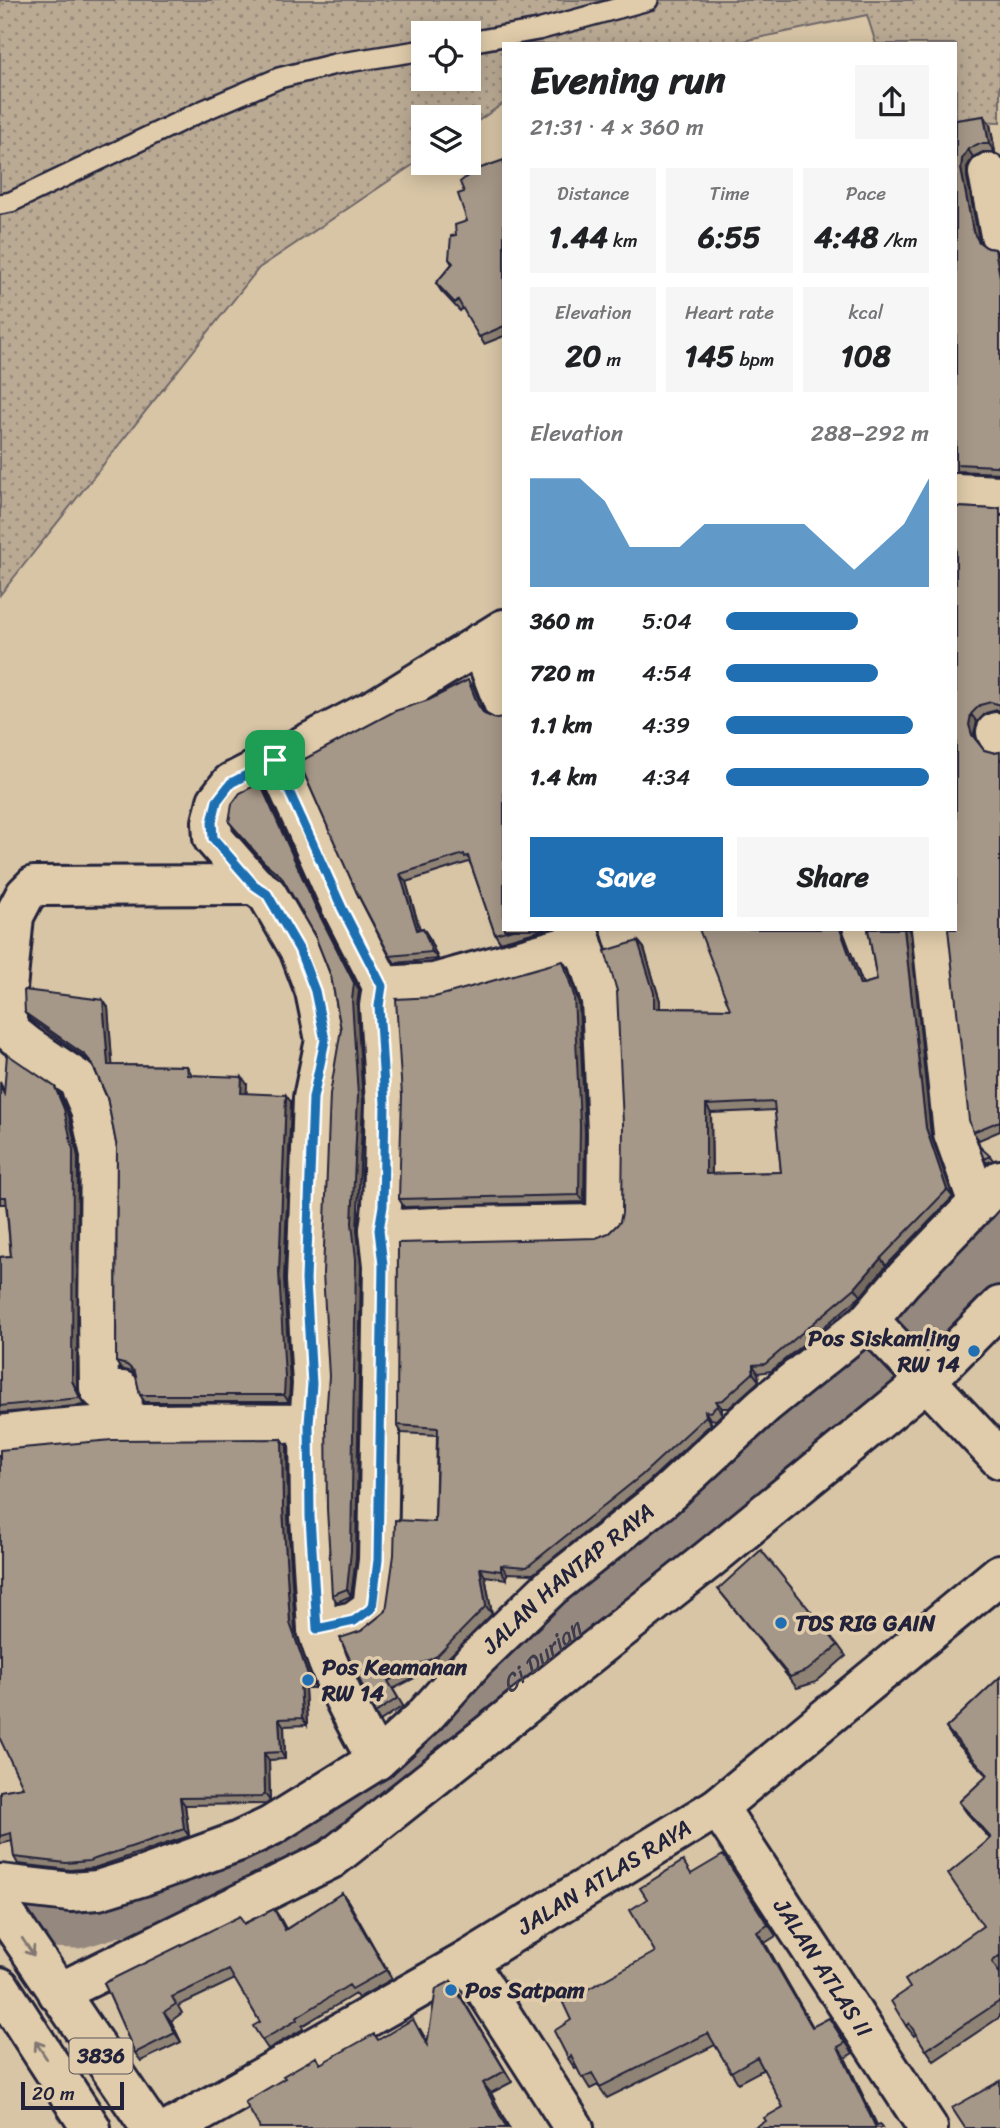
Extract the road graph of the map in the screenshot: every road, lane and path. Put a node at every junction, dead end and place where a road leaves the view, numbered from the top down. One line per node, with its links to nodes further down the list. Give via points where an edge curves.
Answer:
1 (648, 0): 2 (lane, via 538,30)
2 (481, 40)
3 (411, 52): 5 (lane, via 279,78)
4 (988, 173): 6 (street)
5 (0, 204)
6 (1000, 235)
7 (957, 493): 8 (street)
8 (1000, 495)
9 (492, 636): 10 (street); 11 (street, via 378,707)
10 (502, 694)
11 (275, 760): 12 (street, via 231,783 217,801 212,822 213,838); 16 (street)
12 (254, 885): 13 (street, via 34,886); 22 (street, via 267,894 299,949 315,991 325,1040 313,1098 306,1280 312,1384)
13 (7, 919): 23 (street, via 7,1024 28,1046 77,1079 90,1109 100,1155 99,1383 102,1391 122,1391)
14 (931, 931): 17 (street, via 953,1133)
15 (580, 935): 16 (street, via 434,983); 18 (street, via 601,1000 606,1220 601,1224)
16 (382, 986): 18 (street, via 379,1006 385,1103)
17 (989, 1191): 20 (street, JALAN HANTAP RAYA, via 902,1281)
18 (379, 1230): 27 (street, via 383,1265 378,1560 372,1608 354,1621)
19 (1000, 1306): 21 (street)
20 (874, 1326): 21 (street); 28 (street, JALAN HANTAP RAYA, via 764,1405 662,1499 552,1586)
21 (920, 1375): 25 (street); 33 (street, via 708,1560 331,1859)
22 (309, 1424): 23 (street); 27 (street)
23 (124, 1426): 24 (street)
24 (0, 1435)
25 (1000, 1459)
26 (1000, 1574): 29 (street, JALAN ATLAS RAYA)
27 (317, 1629): 28 (street)
28 (377, 1760): 30 (street, JALAN HANTAP RAYA, via 237,1842 98,1890)
29 (718, 1807): 31 (street, JALAN ATLAS RAYA); 38 (street, JALAN ATLAS II)
30 (1, 1900): 33 (street, 3836, one-way to 33)
31 (467, 1961): 36 (street, JALAN ATLAS RAYA); 37 (street)
32 (1, 1988): 34 (street, 3836, one-way to 32)
33 (55, 1988): 35 (street, 3836)
34 (91, 2128)
35 (150, 2128)
36 (173, 2128)
37 (574, 2128)
38 (928, 2128)

